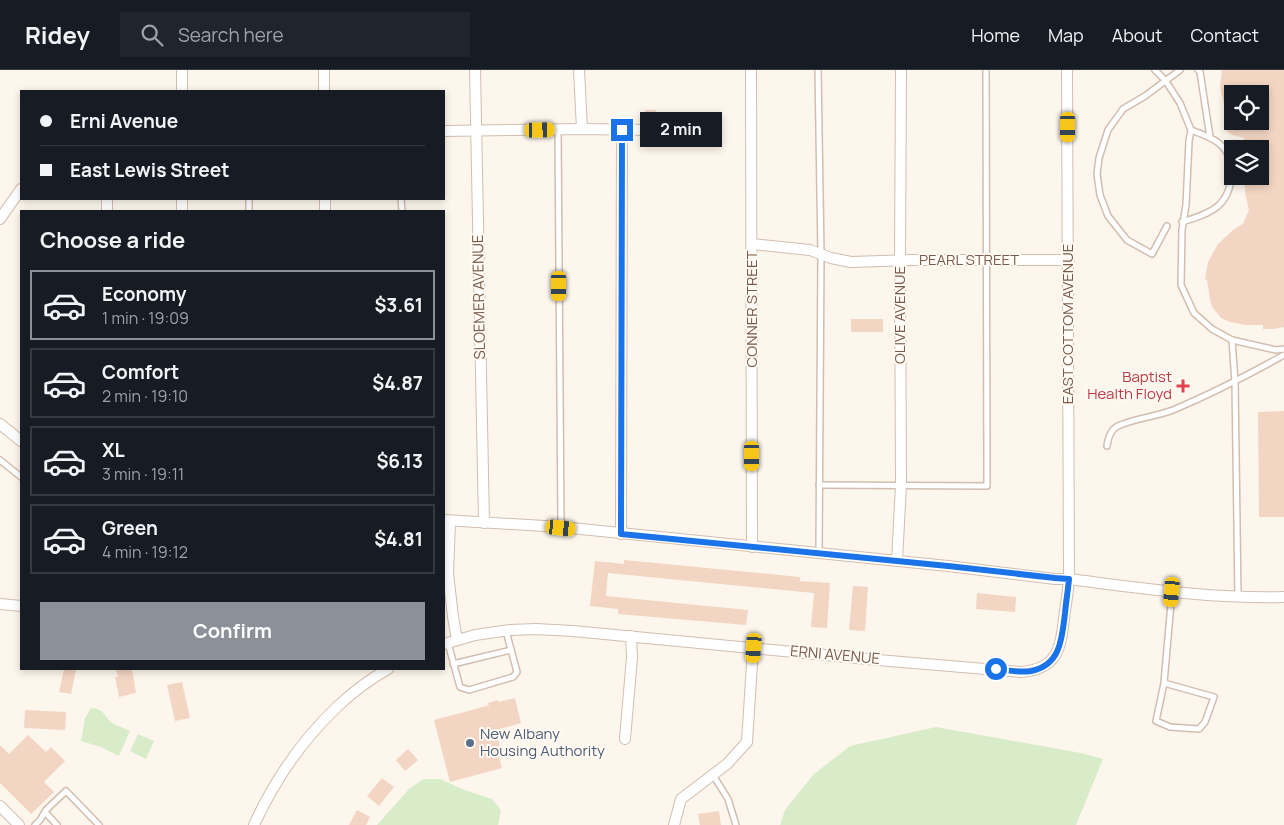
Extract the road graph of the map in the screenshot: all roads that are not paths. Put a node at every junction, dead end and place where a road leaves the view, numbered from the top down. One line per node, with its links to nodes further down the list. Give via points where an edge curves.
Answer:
1 (182, 70): 14 (street)
2 (324, 70): 15 (street)
3 (475, 70): 22 (street, SLOEMER AVENUE)
4 (579, 70): 16 (street)
5 (751, 70): 30 (street, CONNER STREET)
6 (818, 70): 31 (lane)
7 (901, 70): 34 (street, OLIVE AVENUE)
8 (986, 70): 32 (lane)
9 (1067, 70): 33 (street, EAST COTTOM AVENUE)
10 (1155, 70): 13 (lane)
11 (1180, 70): 13 (lane)
12 (1198, 70): 23 (lane)
13 (1164, 80): 20 (lane, via 1180,103); 29 (lane, via 1146,96 1123,109 1108,130 1097,174 1108,216 1126,240 1152,254)
14 (182, 90)
15 (324, 90)
16 (582, 129): 17 (street); 18 (street)
17 (558, 130): 22 (street); 48 (lane)
18 (622, 130): 19 (street); 49 (street)
19 (652, 130)
20 (1191, 130): 23 (lane); 28 (lane)
21 (445, 131): 22 (street)
22 (476, 132): 47 (street, SLOEMER AVENUE)
23 (1210, 137): 24 (lane)
24 (1224, 149)
25 (1231, 185): 28 (lane, via 1219,206 1200,217)
26 (20, 190): 27 (street)
27 (0, 219)
28 (1182, 222): 35 (lane, via 1180,285 1194,313 1212,329)
29 (1167, 226)
30 (752, 244): 31 (street, PEARL STREET); 50 (street, CONNER STREET)
31 (821, 254): 34 (street, PEARL STREET, via 851,262); 44 (lane)
32 (986, 260): 33 (street, PEARL STREET); 34 (street, PEARL STREET); 45 (lane, via 987,486)
33 (1069, 260): 53 (street, EAST COTTOM AVENUE)
34 (900, 261): 45 (street, OLIVE AVENUE)
35 (1232, 340): 36 (lane); 38 (lane)
36 (1284, 349)
37 (1284, 355): 38 (lane)
38 (1234, 382): 41 (lane, via 1172,411 1116,427 1108,436); 56 (lane)
39 (0, 424): 40 (street)
40 (20, 440)
41 (1107, 446)
42 (0, 460): 43 (lane)
43 (20, 476)
44 (819, 485): 45 (lane); 51 (lane)
45 (901, 485): 52 (street, OLIVE AVENUE)
46 (447, 520): 47 (street); 61 (street, via 452,618)
47 (484, 523): 48 (street)
48 (561, 528): 49 (street)
49 (621, 534): 50 (street)
50 (752, 547): 51 (street)
51 (819, 553): 52 (street)
52 (897, 561): 53 (street)
53 (1069, 579): 54 (street); 62 (street, ERNI AVENUE, via 1062,640 1047,664 1030,671)
54 (1172, 592): 56 (street); 66 (lane)
55 (1284, 597): 56 (street)
56 (1238, 598)
57 (0, 604): 58 (street)
58 (20, 606)
59 (506, 631): 60 (street, ERNI AVENUE, via 573,631); 61 (street, ERNI AVENUE); 63 (lane)
60 (631, 636): 62 (street, ERNI AVENUE); 67 (street)
61 (450, 642): 64 (lane)
62 (754, 648): 68 (street, via 747,742)
63 (511, 650): 64 (lane); 64 (lane, via 517,672 513,678 469,690 460,687)
64 (453, 664)
65 (387, 670): 75 (street, via 352,694 314,730 276,781)
66 (1164, 683): 66 (lane, via 1156,721 1170,727 1199,729 1214,697)
67 (625, 739)
68 (713, 775): 76 (street, via 681,800); 77 (lane, via 728,800)
69 (0, 806): 71 (street)
70 (45, 812): 72 (lane); 73 (lane); 74 (lane, via 66,791)
71 (19, 825)
72 (35, 825)
73 (57, 825)
74 (99, 825)
75 (254, 825)
76 (674, 825)
77 (736, 825)

